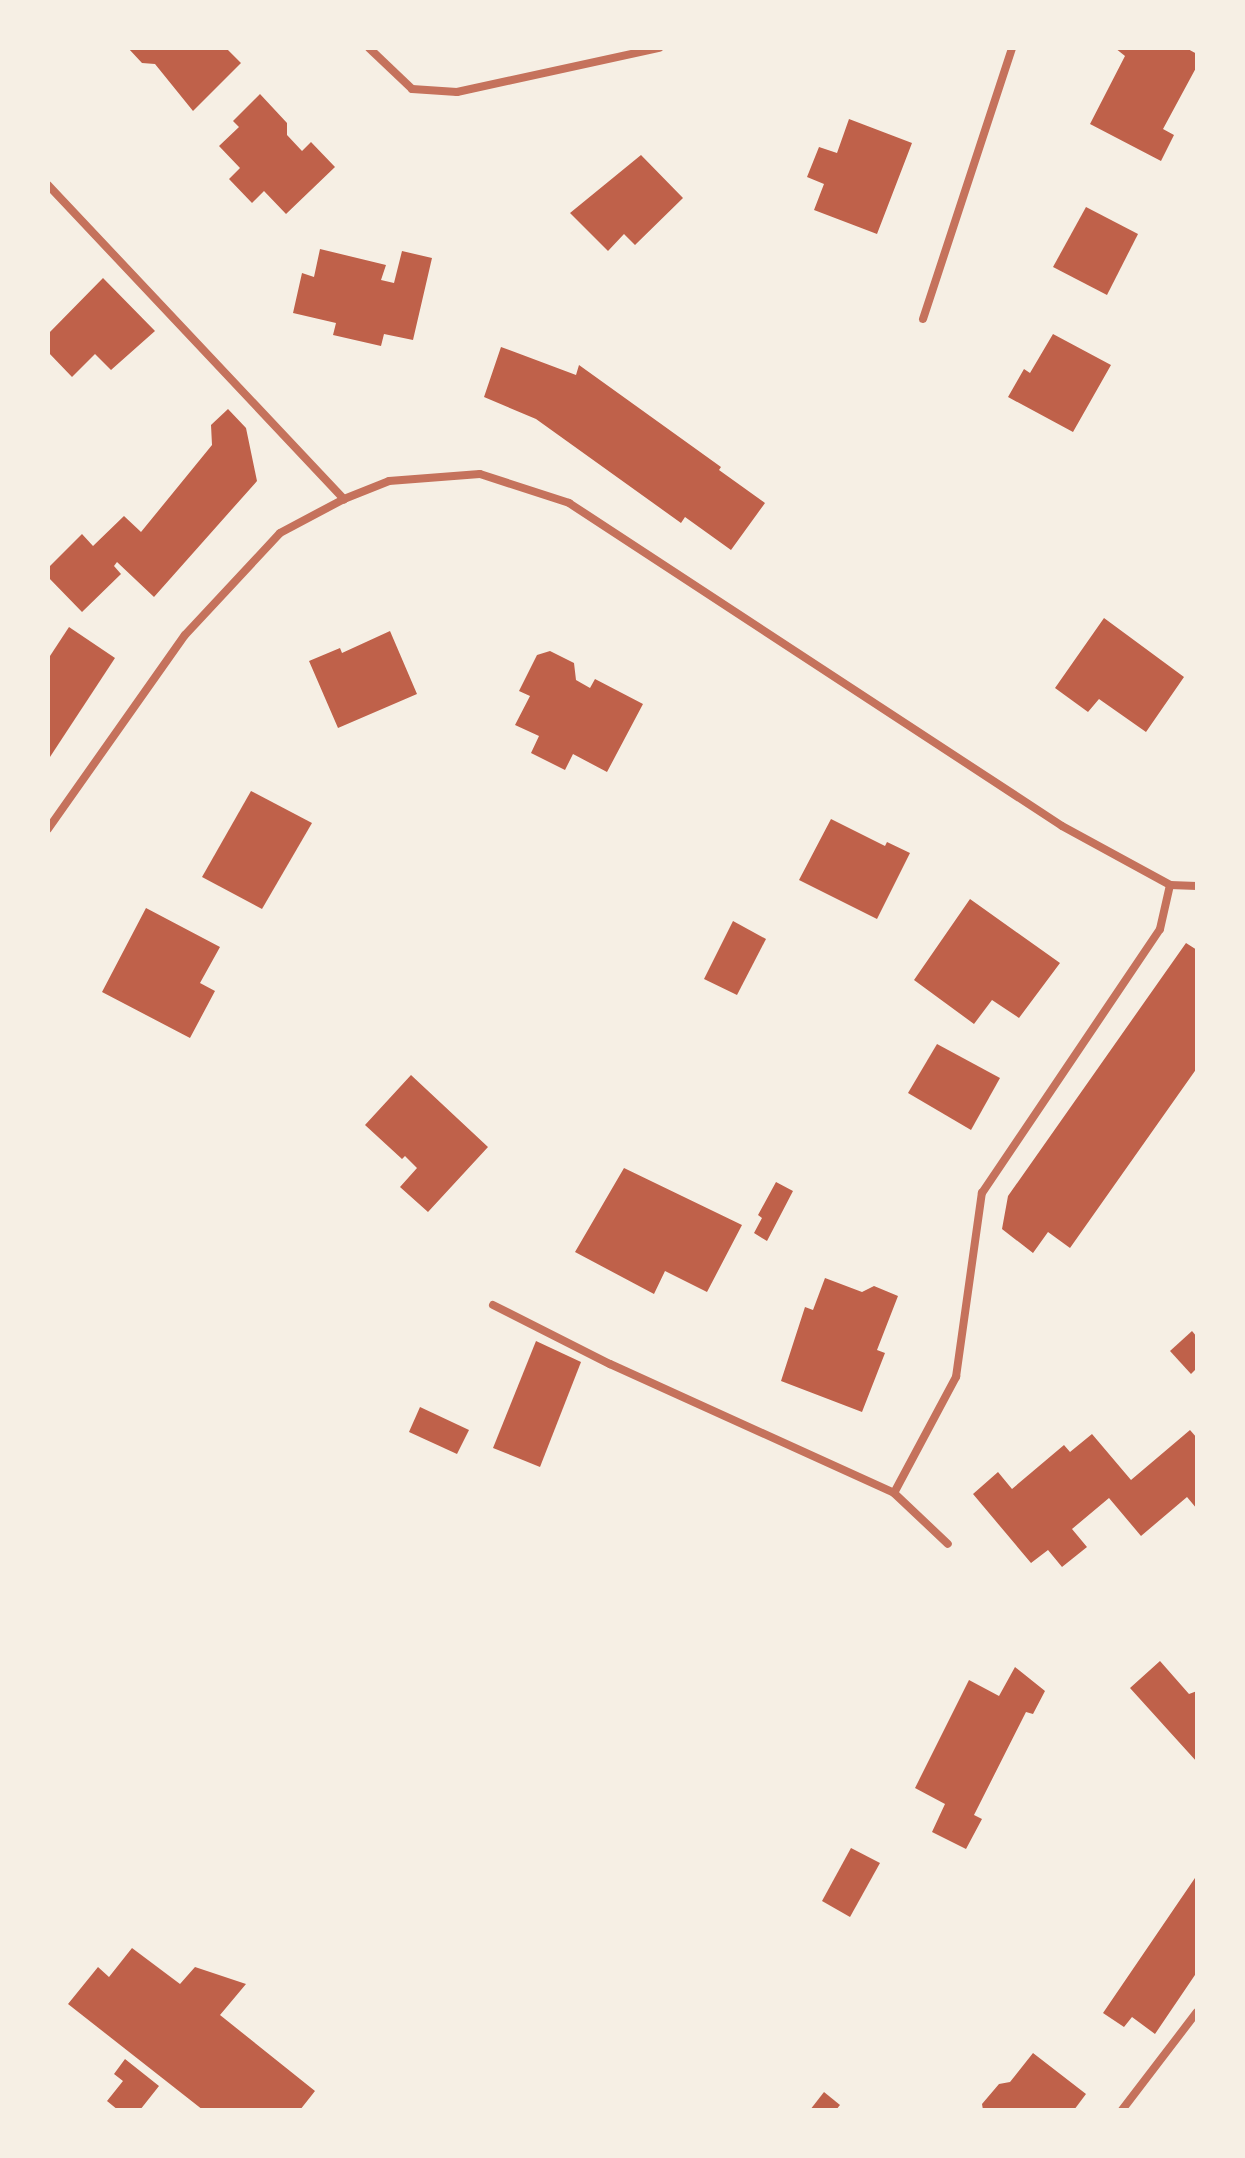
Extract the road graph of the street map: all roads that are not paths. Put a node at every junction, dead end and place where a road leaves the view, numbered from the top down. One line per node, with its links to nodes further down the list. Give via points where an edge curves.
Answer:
1 (369, 48): 2 (street, via 412,89 457,92)
2 (659, 48)
3 (1012, 48): 5 (street)
4 (48, 185): 6 (street)
5 (923, 319)
6 (344, 499): 7 (street, via 280,533 227,586 185,635); 8 (street, via 389,481 480,474 569,503 1062,826)
7 (48, 829)
8 (1170, 885): 9 (street); 11 (street, via 1160,929 982,1193 956,1377)
9 (1197, 886)
10 (493, 1305): 11 (street)
11 (894, 1493): 12 (street)
12 (948, 1544)
13 (1197, 2012): 14 (street)
14 (1122, 2110)

